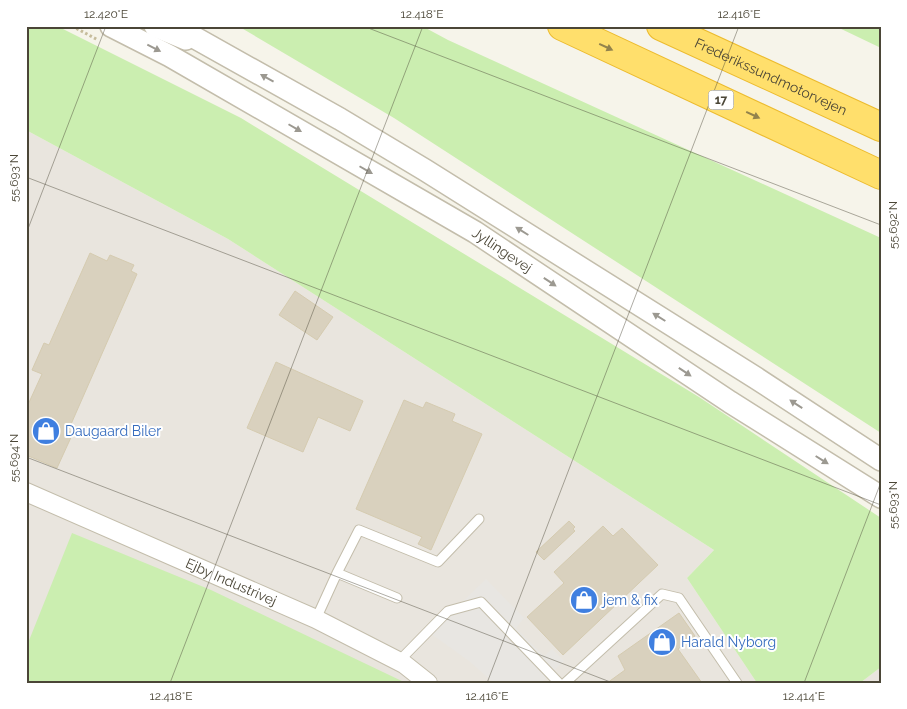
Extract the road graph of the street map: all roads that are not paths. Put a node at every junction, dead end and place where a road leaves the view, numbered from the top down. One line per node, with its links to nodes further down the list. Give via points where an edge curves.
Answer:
1 (155, 26): 6 (street)
2 (174, 26): 6 (street, Jyllingevej)
3 (562, 26): 8 (highway, 17, one-way to 8)
4 (661, 26): 7 (highway, Frederikssundmotorvejen)
5 (107, 34): 11 (street, Jyllingevej, one-way to 11, via 170,56 475,232 730,402)
6 (230, 58): 9 (street, Jyllingevej, one-way to 6, via 425,170)
7 (881, 127)
8 (881, 175)
9 (881, 460)
10 (26, 492): 15 (street, Ejby Industrivej)
11 (881, 497)
12 (479, 519): 13 (lane, via 438,562 359,530)
13 (337, 573): 14 (lane); 15 (lane)
14 (397, 598)
15 (316, 619): 16 (street, Ejby Industrivej)
16 (399, 661): 17 (street, Ejby Industrivej); 18 (lane, via 448,611 481,602)
17 (428, 683)
18 (559, 683)
19 (565, 683): 20 (lane, via 662,594 679,598)
20 (737, 683)

